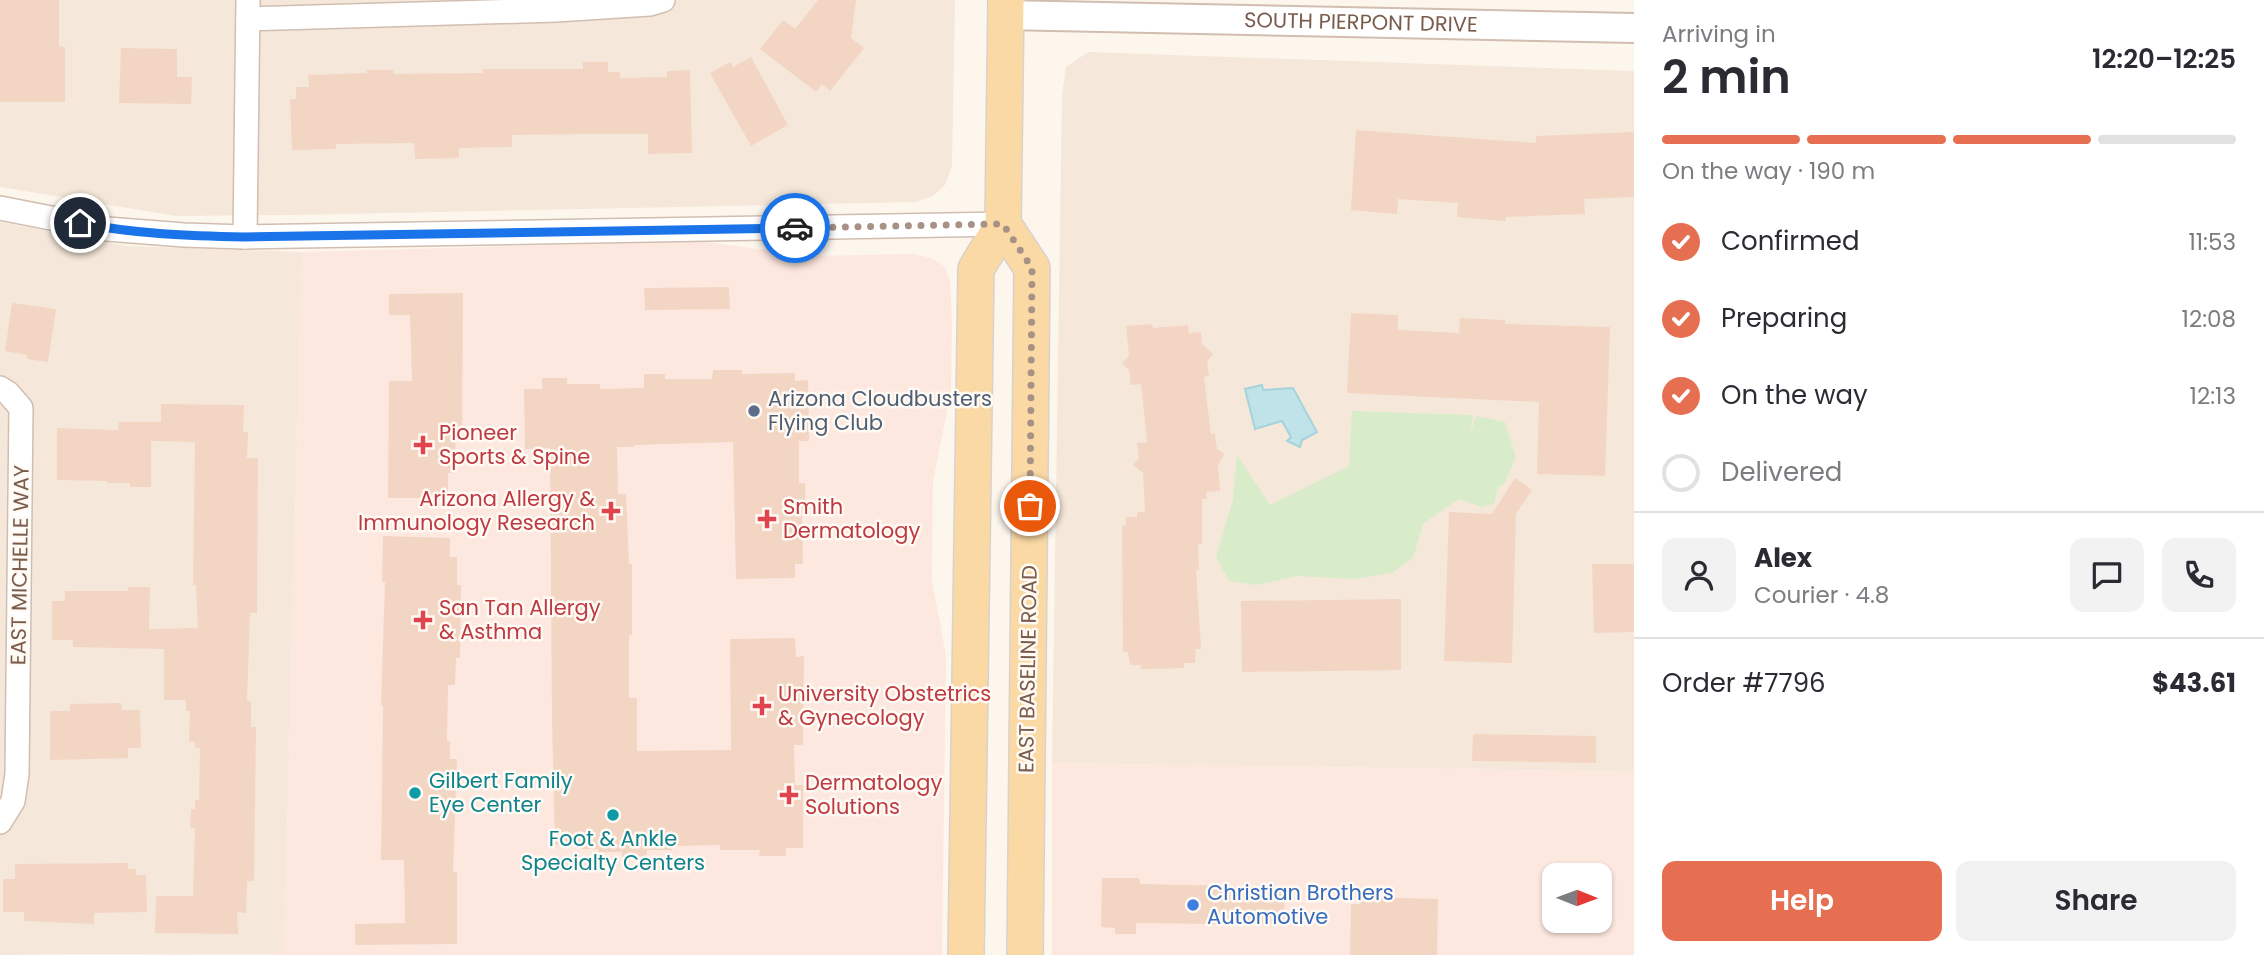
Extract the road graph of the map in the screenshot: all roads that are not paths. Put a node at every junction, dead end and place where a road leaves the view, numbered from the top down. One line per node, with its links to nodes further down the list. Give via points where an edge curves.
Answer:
1 (663, 0): 2 (street)
2 (562, 4): 4 (street)
3 (1006, 7): 5 (street, SOUTH PIERPONT DRIVE); 7 (main road)
4 (248, 9): 8 (street)
5 (1634, 29)
6 (0, 208): 8 (street, via 107,229)
7 (1003, 224): 8 (street); 11 (main road, via 976,269); 12 (main road, EAST BASELINE ROAD, via 1032,268)
8 (245, 237)
9 (4, 390): 10 (street, EAST MICHELLE WAY, via 21,408 17,774 13,801)
10 (0, 822)
11 (966, 955)
12 (1026, 955)

